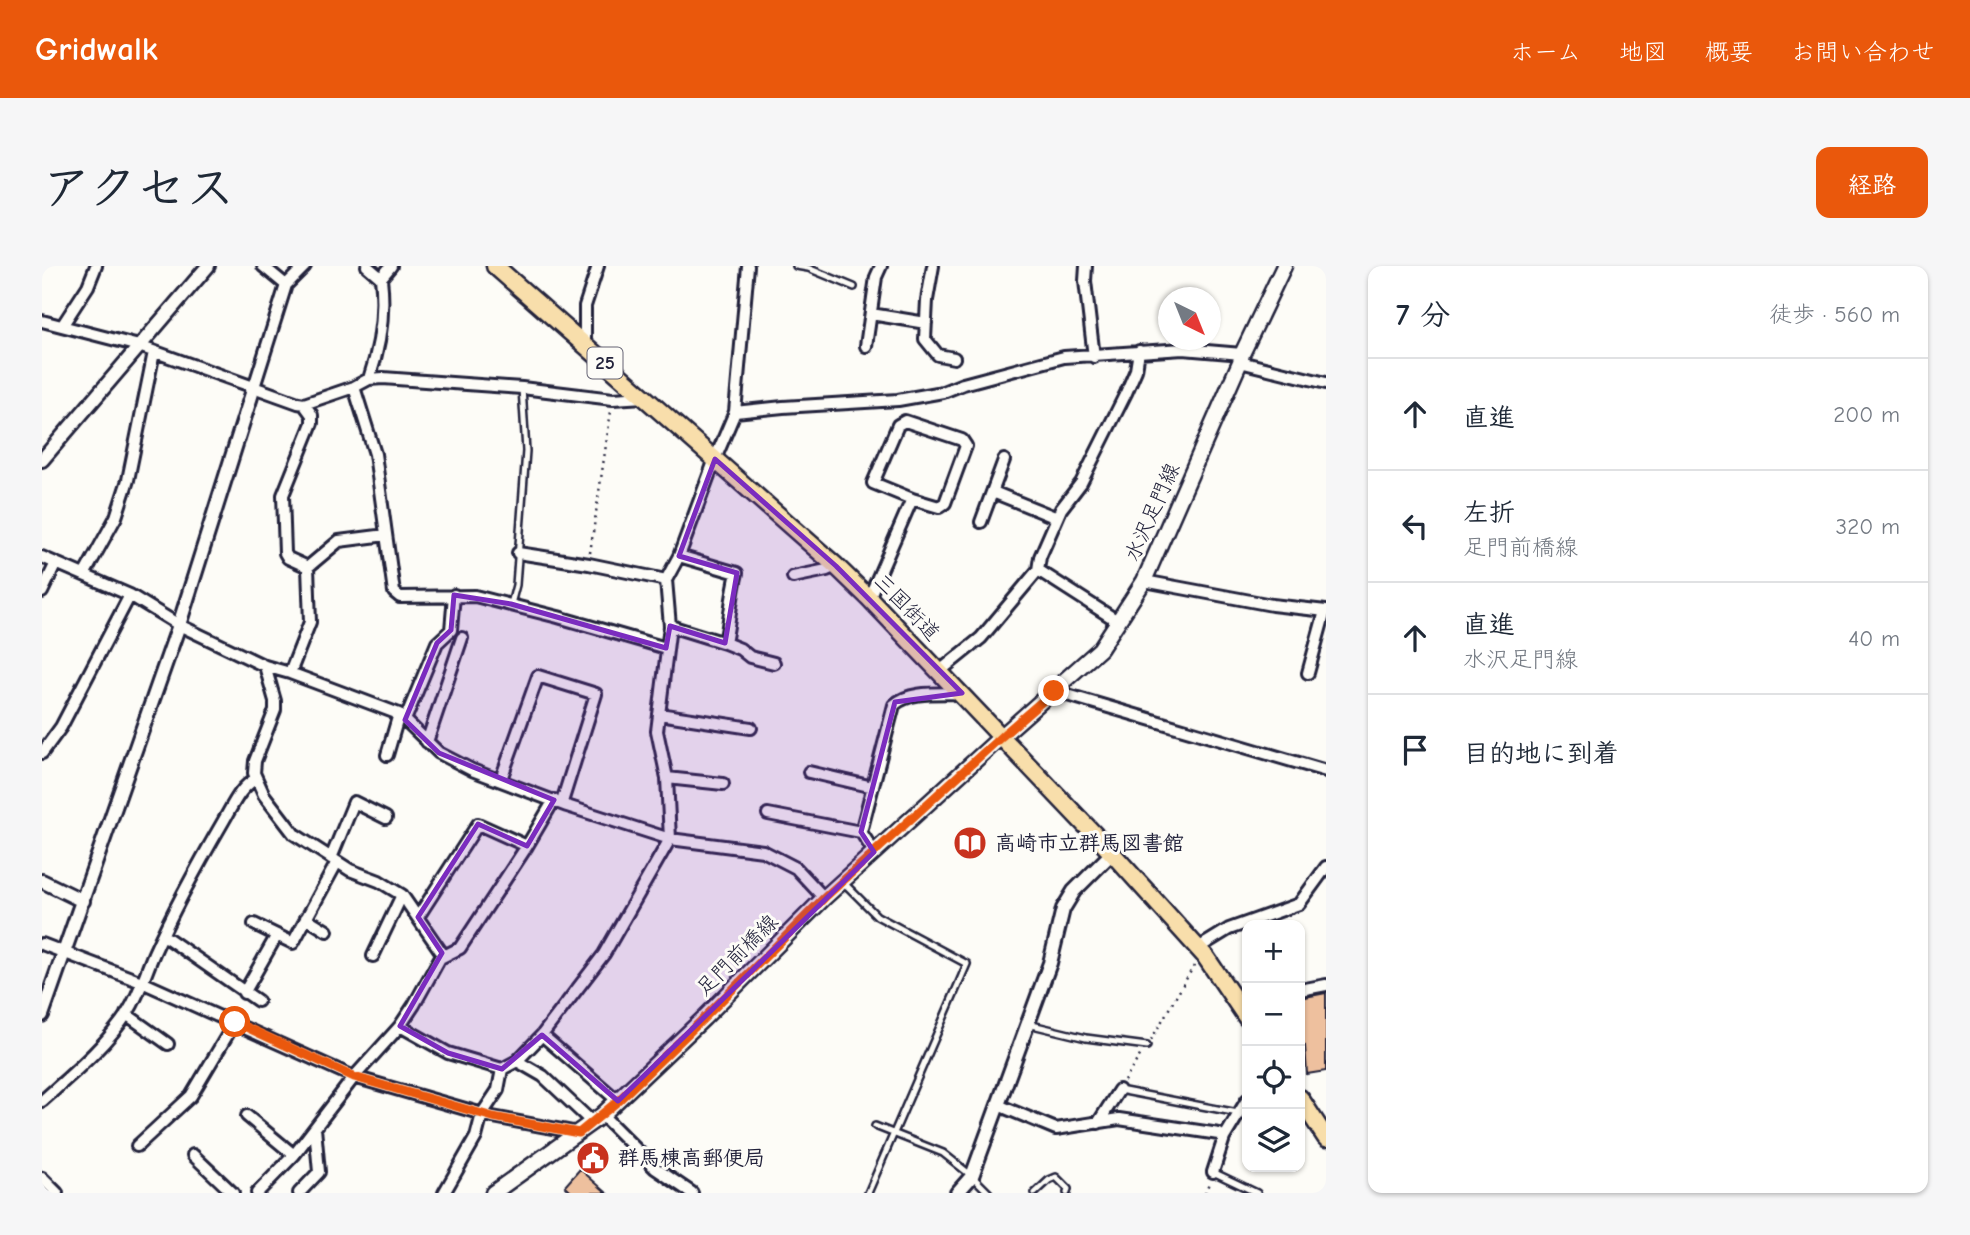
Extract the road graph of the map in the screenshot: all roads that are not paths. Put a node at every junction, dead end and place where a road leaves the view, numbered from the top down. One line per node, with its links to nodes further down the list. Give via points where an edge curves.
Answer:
1 (96, 266): 21 (street)
2 (208, 266): 23 (street)
3 (263, 266): 16 (street)
4 (305, 266): 16 (street)
5 (367, 266): 15 (street)
6 (391, 266): 15 (street)
7 (495, 266): 22 (main road, 三国街道 / 25)
8 (598, 266): 22 (street, via 584,306)
9 (748, 266): 37 (street)
10 (796, 266): 17 (lane)
11 (881, 266): 18 (street)
12 (933, 266): 20 (street)
13 (1086, 266): 27 (street)
14 (1284, 266): 29 (main road, 水沢足門線)
15 (381, 278): 30 (street, via 381,332)
16 (286, 285): 32 (street)
17 (854, 287)
18 (871, 314): 20 (street); 24 (street)
19 (42, 321): 21 (street)
20 (926, 323): 28 (street, via 925,339 937,355)
21 (62, 326): 23 (street)
22 (585, 345): 35 (main road, 三国街道 / 25)
23 (139, 346): 26 (street); 39 (street)
24 (866, 346)
25 (1139, 351): 27 (street); 29 (street, via 1183,349); 43 (street, via 1126,393 1081,483)
26 (154, 352): 32 (street); 53 (street, via 128,480 116,517)
27 (1094, 356): 37 (street, via 1064,358 898,400)
28 (954, 358)
29 (1241, 358): 31 (street); 56 (main road, 水沢足門線)
30 (369, 379): 33 (street); 34 (street)
31 (1326, 383)
32 (254, 387): 36 (street); 64 (street)
33 (354, 387): 36 (street); 45 (street, via 375,454)
34 (522, 388): 35 (street, via 613,399); 46 (lane, via 526,451)
35 (644, 397): 38 (main road, 三国街道 / 25)
36 (304, 404): 51 (street, via 312,423 284,495 285,553)
37 (735, 412): 38 (street)
38 (715, 459): 47 (street); 50 (main road, 三国街道 / 25)
39 (42, 460)
40 (1004, 460): 41 (street)
41 (993, 492): 43 (street); 44 (street)
42 (912, 499): 42 (street, via 873,484 898,425 905,421 962,440 966,446 945,503 939,507); 60 (street)
43 (1057, 517): 52 (street)
44 (981, 523)
45 (387, 535): 51 (street, via 339,541); 59 (street, via 394,592 400,597)
46 (518, 553): 55 (street); 61 (lane)
47 (679, 556): 55 (street); 67 (street, via 737,573)
48 (42, 557): 49 (street)
49 (56, 563): 53 (street); 57 (street)
50 (836, 566): 54 (street); 60 (main road, 三国街道 / 25)
51 (308, 567): 72 (street, via 310,622)
52 (1038, 570): 63 (street); 71 (street, via 981,638)
53 (84, 575): 58 (street)
54 (793, 577)
55 (666, 580): 65 (street)
56 (1144, 581): 62 (street); 63 (main road, 水沢足門線)
57 (42, 592)
58 (130, 595): 64 (street); 81 (street, via 61,727)
59 (454, 595): 61 (street); 77 (street, via 451,629 438,643)
60 (869, 598): 71 (main road, 三国街道 / 25)
61 (511, 604): 68 (street)
62 (1326, 611): 73 (street)
63 (1119, 622): 74 (main road, 水沢足門線, via 1100,649)
64 (178, 625): 70 (street); 104 (street)
65 (670, 626): 67 (street); 68 (street)
66 (462, 638): 80 (street)
67 (725, 643): 69 (street, via 750,657)
68 (666, 648): 76 (street)
69 (774, 663)
70 (265, 666): 72 (street); 86 (street, via 275,710 255,761)
71 (940, 671): 75 (main road, 三国街道 / 25)
72 (290, 673): 77 (street)
73 (1308, 673)
74 (1054, 691): 79 (main road, 水沢足門線); 83 (street)
75 (962, 693): 79 (main road, 三国街道 / 25); 89 (street, via 912,696 894,705)
76 (659, 714): 78 (street); 85 (street, via 657,731)
77 (402, 717): 80 (street); 82 (street)
78 (751, 728)
79 (1002, 736): 96 (main road, 足門前橋線); 97 (main road, 三国街道 / 25)
80 (427, 741): 87 (street, via 439,753 472,770)
81 (42, 753)
82 (387, 755)
83 (1326, 771)
84 (809, 772): 89 (street)
85 (667, 778): 88 (street); 94 (street)
86 (256, 779): 98 (street, via 294,834); 109 (street, via 246,784 225,819)
87 (501, 779): 90 (street); 90 (street, via 538,676 596,694)
88 (723, 784)
89 (873, 787): 93 (street)
90 (558, 801): 94 (street); 95 (street)
91 (768, 814): 93 (street)
92 (386, 818): 98 (street, via 354,802)
93 (861, 832): 96 (street)
94 (670, 839): 103 (street, via 764,851 796,868); 127 (street, via 604,954)
95 (527, 846): 105 (street, via 478,824); 115 (street, via 460,948)
96 (874, 852): 101 (main road, 足門前橋線)
97 (1112, 853): 113 (main road, 三国街道 / 25); 125 (street, via 1074,891 1063,909)
98 (334, 860): 102 (street); 106 (street)
99 (1326, 867): 113 (street, via 1299,904 1229,929)
100 (42, 881): 104 (street)
101 (843, 882): 103 (main road, 足門前橋線); 147 (lane, via 877,916 967,964)
102 (402, 894): 105 (street); 114 (street)
103 (824, 898): 135 (main road, 足門前橋線)
104 (83, 901): 112 (street)
105 (418, 918): 115 (street)
106 (306, 919): 108 (street); 110 (street, via 293,943)
107 (254, 924): 110 (street)
108 (327, 931)
109 (163, 935): 116 (street); 119 (street)
110 (277, 935): 119 (street)
111 (42, 944): 112 (street)
112 (64, 953): 116 (street); 123 (street)
113 (1197, 955): 121 (main road, 三国街道 / 25)
114 (373, 956)
115 (444, 956): 126 (street)
116 (144, 983): 122 (street); 124 (street)
117 (1326, 985): 118 (street)
118 (1305, 989)
119 (244, 993): 120 (street)
120 (258, 1001)
121 (1242, 1006)
122 (126, 1014): 128 (street); 134 (street, via 83,1064)
123 (42, 1015)
124 (235, 1022): 132 (street); 150 (street, via 191,1096)
125 (1028, 1024): 129 (lane); 136 (street)
126 (400, 1026): 131 (street, via 448,1053); 132 (street)
127 (542, 1035): 130 (street); 135 (street)
128 (168, 1044)
129 (1147, 1046)
130 (517, 1061): 131 (street); 142 (street)
131 (502, 1069): 140 (street, via 498,1090)
132 (354, 1077): 140 (street); 145 (street)
133 (1119, 1090): 139 (lane); 143 (street)
134 (42, 1101)
135 (618, 1101): 142 (main road, 足門前橋線)
136 (998, 1105): 143 (street, via 1056,1129); 154 (street)
137 (1305, 1106): 149 (main road)
138 (1242, 1107): 139 (street)
139 (1238, 1113): 148 (street)
140 (482, 1114): 146 (street); 161 (street, via 475,1137)
141 (247, 1116): 152 (street)
142 (597, 1119): 146 (main road, 足門前橋線); 156 (street)
143 (1098, 1123): 148 (street, via 1119,1119)
144 (875, 1126): 147 (lane)
145 (315, 1128): 152 (street); 160 (street, via 319,1172)
146 (579, 1133): 162 (main road, 足門前橋線)
147 (893, 1133): 154 (lane, via 943,1153); 163 (lane)
148 (1224, 1138): 153 (street)
149 (1326, 1138)
150 (137, 1146)
151 (192, 1155): 158 (street)
152 (294, 1156): 159 (street)
153 (1213, 1172): 168 (lane)
154 (972, 1176): 164 (street); 165 (lane)
155 (42, 1178): 157 (street)
156 (689, 1192)
157 (57, 1193)
158 (233, 1193)
159 (257, 1193)
160 (299, 1193)
161 (444, 1193)
162 (495, 1193)
163 (869, 1193)
164 (957, 1193)
165 (989, 1193)
166 (1035, 1193): 167 (lane, via 1056,1177)
167 (1067, 1193)
168 (1258, 1193)

